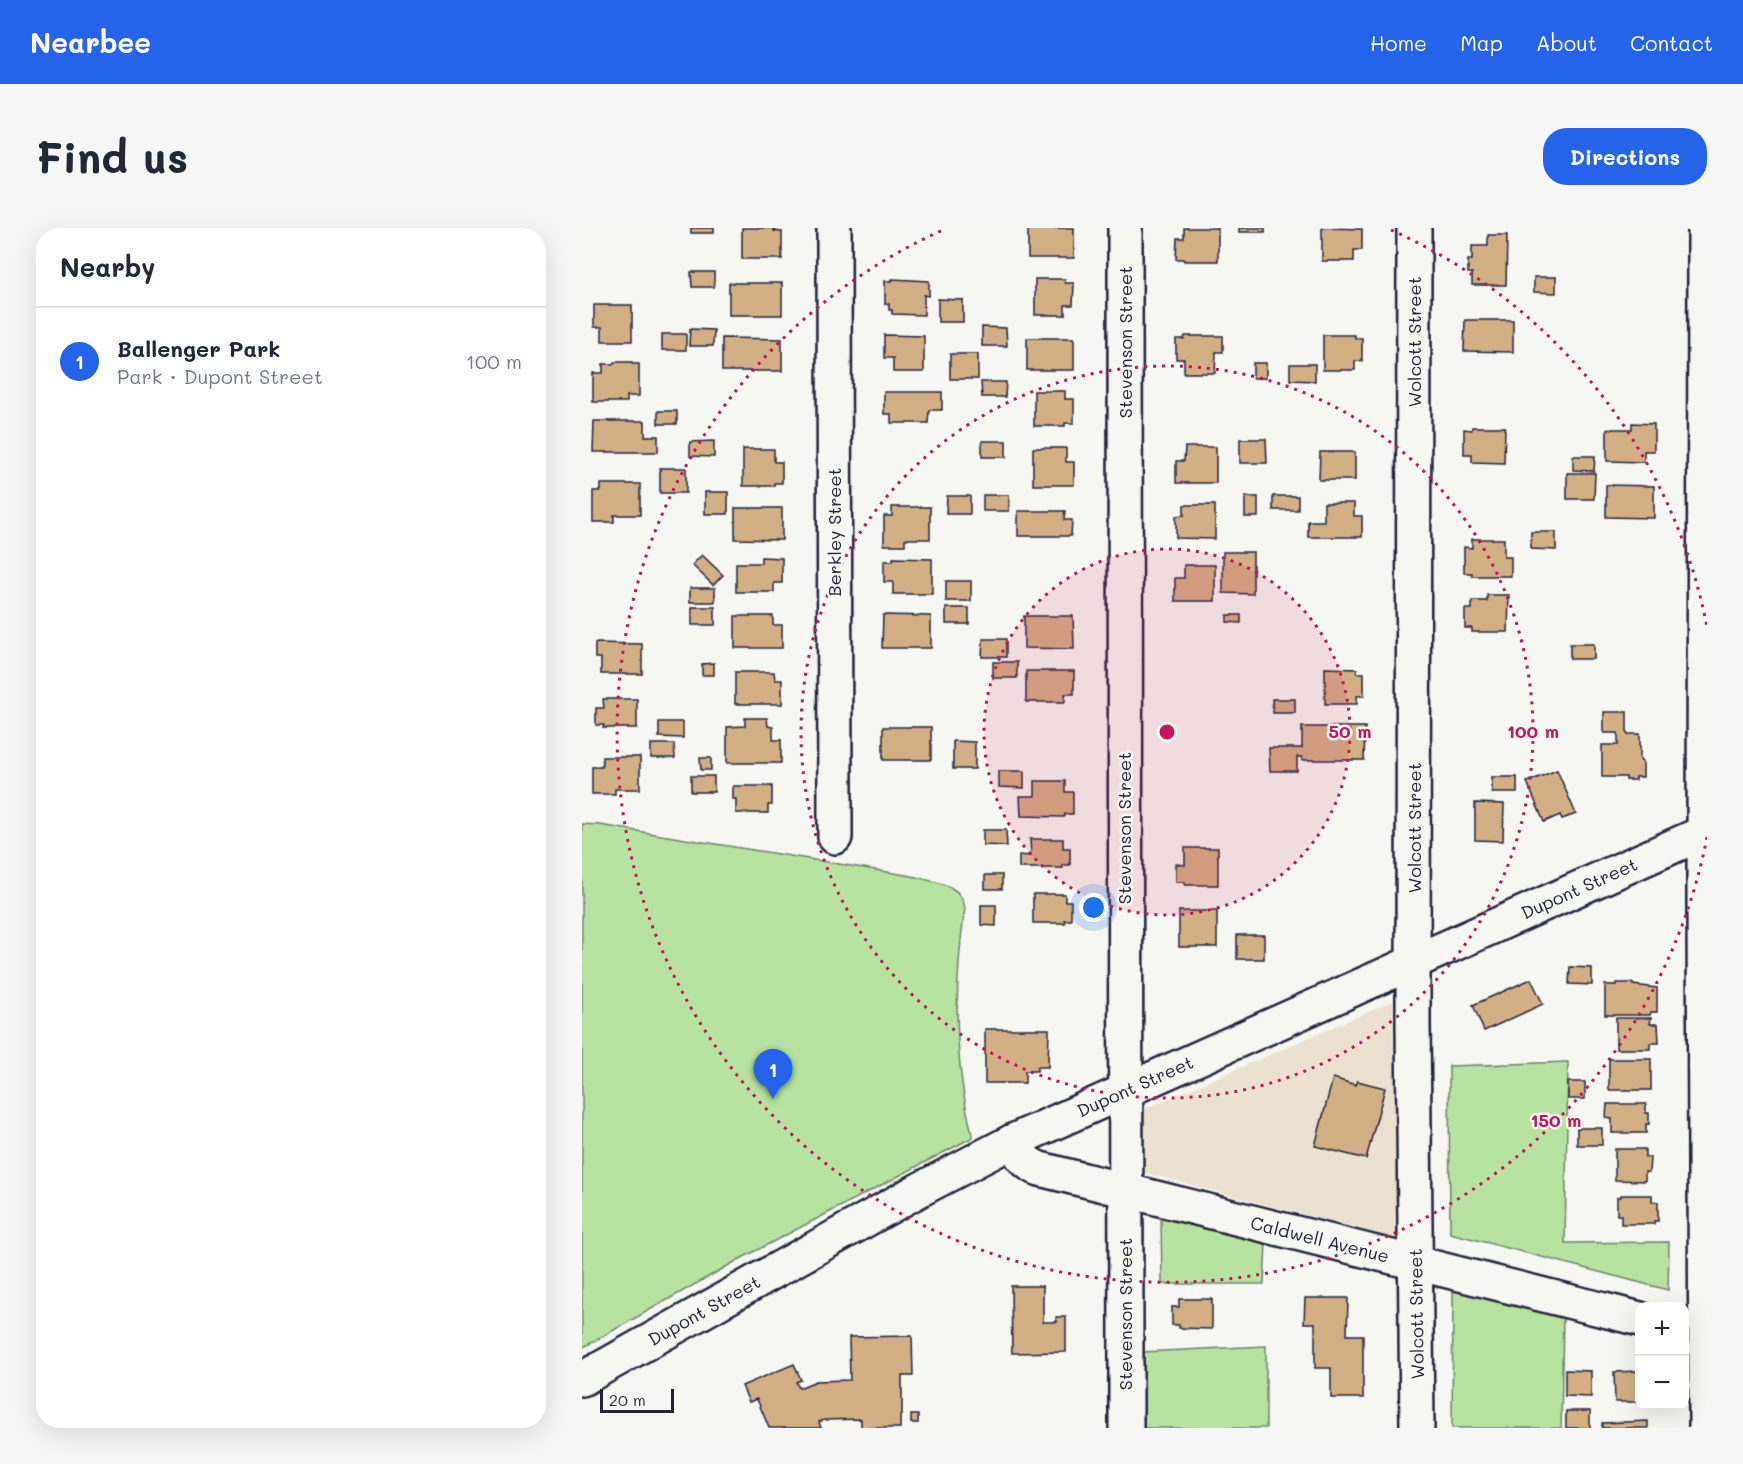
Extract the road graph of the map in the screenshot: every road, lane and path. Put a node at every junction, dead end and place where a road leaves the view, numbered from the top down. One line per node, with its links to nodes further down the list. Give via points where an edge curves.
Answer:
1 (834, 228): 6 (street, Berkley Street)
2 (1125, 228): 8 (street, Stevenson Street)
3 (1414, 228): 7 (street, Wolcott Street)
4 (1705, 228): 5 (street)
5 (1706, 832): 7 (street, Dupont Street); 13 (street)
6 (835, 837)
7 (1413, 962): 8 (street, Dupont Street); 11 (street, Wolcott Street)
8 (1125, 1090): 9 (street, Dupont Street); 10 (street, Stevenson Street)
9 (1013, 1141): 10 (street, Caldwell Avenue, via 1022,1158 1033,1166); 14 (street, Dupont Street)
10 (1125, 1191): 11 (street, Caldwell Avenue); 15 (street, Stevenson Street)
11 (1415, 1263): 12 (street, Caldwell Avenue); 16 (street, Wolcott Street)
12 (1635, 1318)
13 (1699, 1333): 17 (street)
14 (582, 1379)
15 (1126, 1428)
16 (1417, 1428)
17 (1706, 1428)

